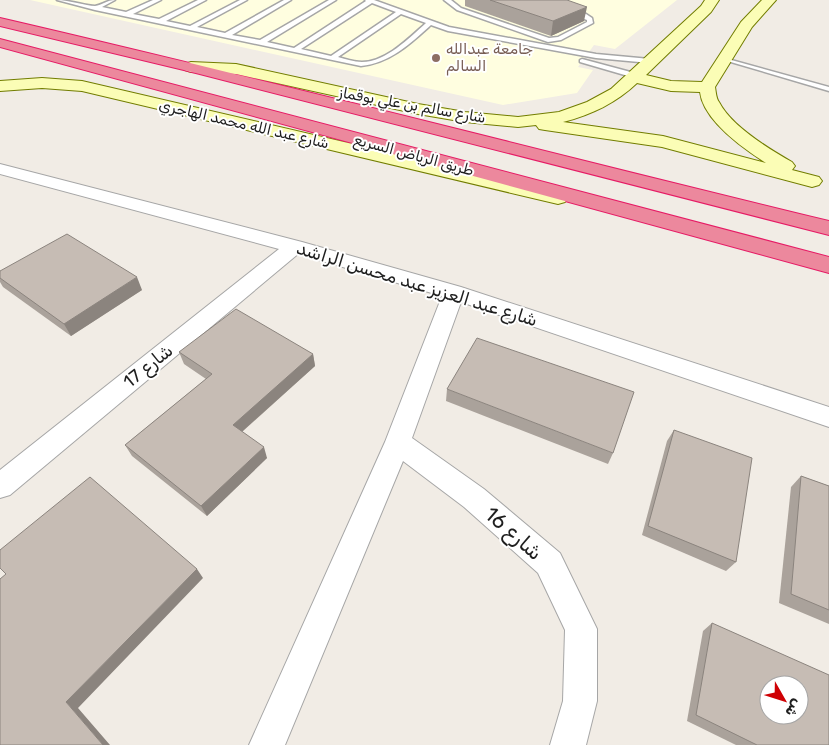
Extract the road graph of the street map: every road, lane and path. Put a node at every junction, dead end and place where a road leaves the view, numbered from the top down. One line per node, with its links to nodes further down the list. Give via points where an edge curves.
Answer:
1 (60, 0): 13 (lane)
2 (112, 0): 16 (lane)
3 (158, 0): 18 (lane)
4 (203, 0): 20 (lane)
5 (244, 0): 22 (lane)
6 (288, 0): 24 (lane)
7 (333, 0): 26 (lane)
8 (370, 0): 17 (lane); 27 (lane)
9 (448, 0): 15 (lane, via 459,9 548,40 559,39 590,23 584,15)
10 (538, 0): 15 (lane)
11 (712, 0): 30 (main road, شارع سالم بن علي بوقماز)
12 (768, 0): 29 (main road, via 746,25)
13 (71, 1): 16 (lane)
14 (564, 3): 15 (lane)
15 (557, 6)
16 (95, 8): 18 (lane)
17 (400, 12): 21 (lane); 28 (lane)
18 (127, 14): 20 (lane)
19 (0, 22): 31 (highway, طريق الرياض السريع)
20 (160, 22): 22 (lane)
21 (429, 24): 23 (lane); 30 (lane, via 596,56)
22 (191, 28): 24 (lane)
23 (422, 29): 28 (lane, via 378,62 361,64); 32 (lane, via 569,58)
24 (226, 36): 26 (lane)
25 (0, 43): 41 (highway, طريق الرياض السريع)
26 (260, 43): 27 (lane)
27 (296, 50): 28 (lane)
28 (332, 58)
29 (726, 59): 34 (main road); 35 (lane)
30 (650, 62): 32 (main road, شارع سالم بن علي بوقماز)
31 (190, 67): 36 (main road, شارع سالم بن علي بوقماز, via 236,69 418,109); 39 (highway, طريق الرياض السريع)
32 (635, 76): 34 (main road, via 670,87); 36 (main road, شارع سالم بن علي بوقماز, via 617,93 593,106 562,117)
33 (0, 86): 41 (main road, شارع عبد الله محمد الهاجري, via 42,82 82,86)
34 (708, 87): 38 (main road, via 710,101 722,118 771,159)
35 (829, 89)
36 (518, 122): 38 (main road, via 663,142)
37 (0, 169): 43 (street, شارع عبد العزيز عبد محسن الراشد)
38 (821, 184)
39 (764, 211): 40 (highway); 42 (highway, طريق الرياض السريع)
40 (829, 217)
41 (661, 222): 44 (highway, طريق الرياض السريع)
42 (829, 228)
43 (295, 246): 45 (street, شارع عبد العزيز عبد محسن الراشد); 48 (street, شارع 17)
44 (829, 265)
45 (454, 292): 46 (street, شارع عبد العزيز عبد محسن الراشد); 47 (street)
46 (829, 417)
47 (398, 442): 49 (street); 50 (street, شارع 16, via 474,498 549,563 581,629 580,701)
48 (0, 486)
49 (267, 745)
50 (568, 745)

